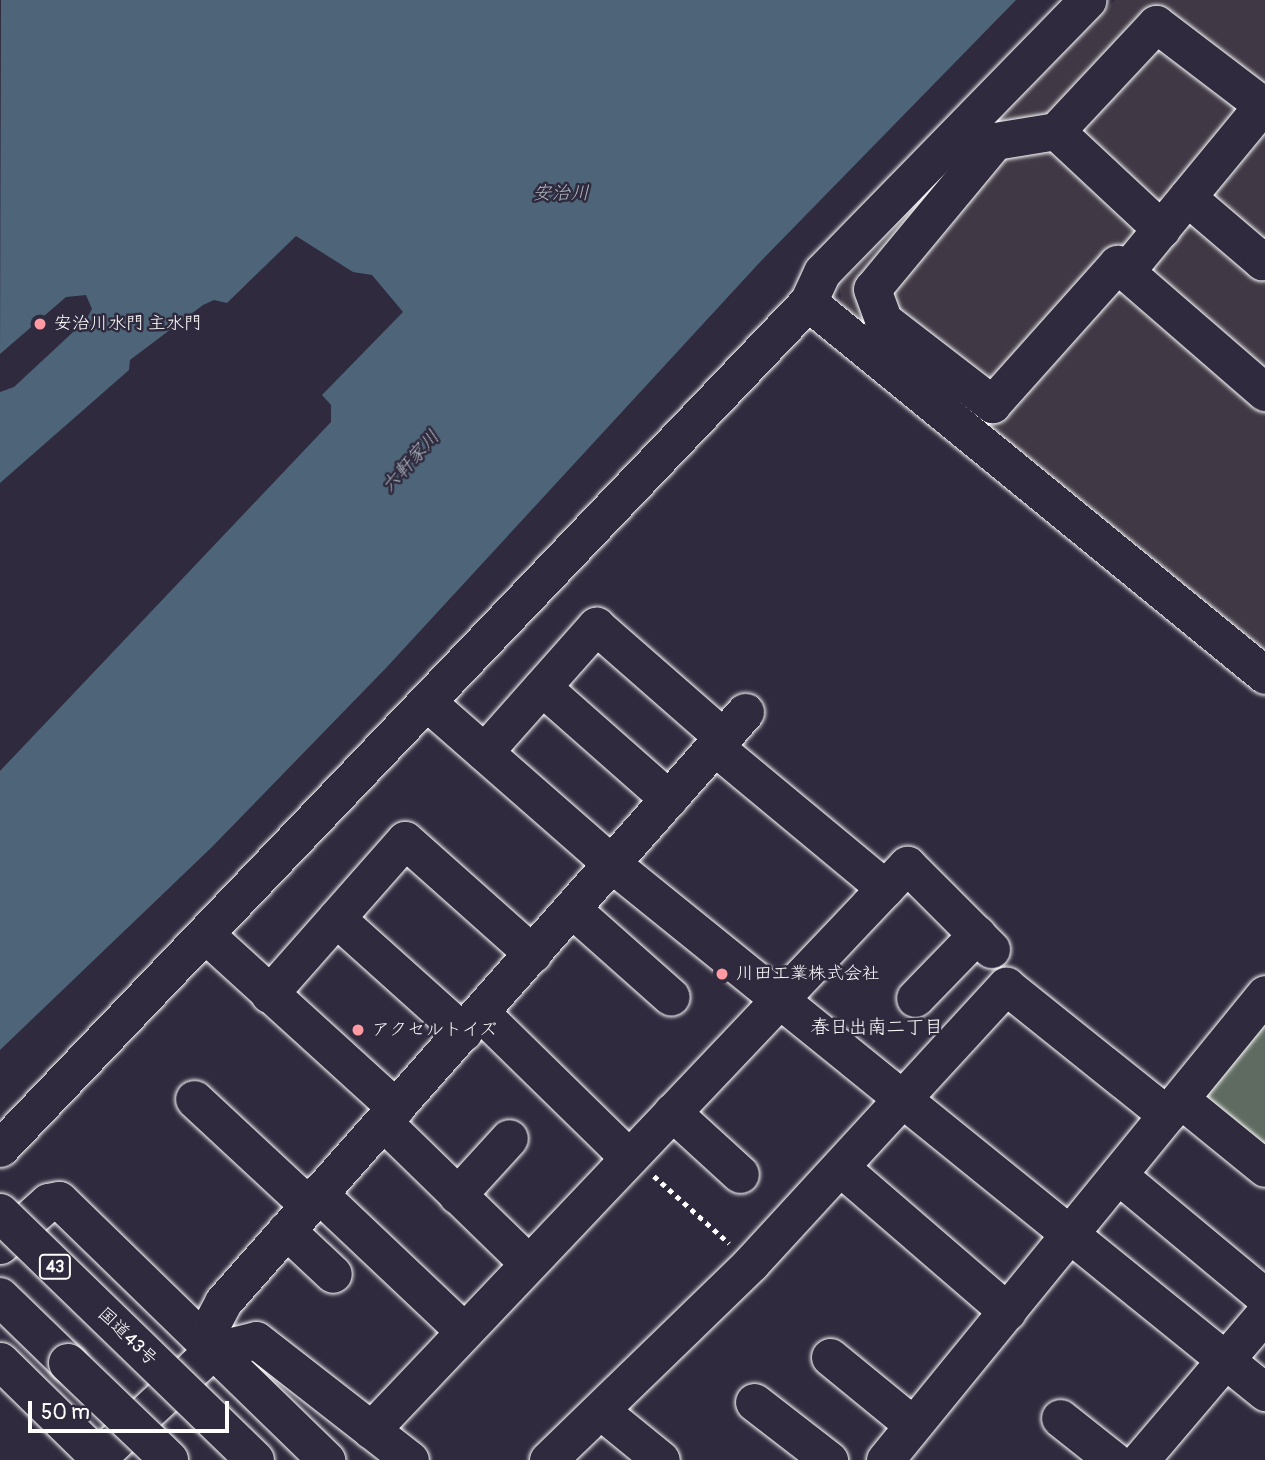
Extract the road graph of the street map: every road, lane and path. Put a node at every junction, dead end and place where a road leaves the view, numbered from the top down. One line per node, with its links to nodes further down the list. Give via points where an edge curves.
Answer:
1 (1087, 0): 8 (street, via 822,272)
2 (1264, 106): 3 (street, via 1156,24); 4 (street)
3 (1056, 131): 5 (street); 7 (street, via 995,141 872,289 884,320 992,404 1117,264)
4 (1187, 197): 5 (street); 6 (street, via 1262,261)
5 (1161, 229): 7 (street)
6 (1265, 257)
7 (1126, 271): 9 (street)
8 (808, 302): 10 (street); 12 (street)
9 (1265, 392)
10 (1265, 676)
11 (542, 687): 13 (street, via 597,626); 14 (street); 15 (street)
12 (428, 703): 14 (street); 20 (street)
13 (727, 732): 15 (street); 17 (street)
14 (484, 752): 16 (street)
15 (669, 799): 16 (street)
16 (612, 864): 18 (street); 24 (street)
17 (886, 888): 24 (street); 25 (street, via 908,865 984,942)
18 (572, 909): 21 (street); 23 (street)
19 (336, 918): 21 (street, via 405,840); 22 (street); 27 (street)
20 (205, 934): 22 (street); 34 (street)
21 (533, 954): 27 (street)
22 (269, 995): 32 (street)
23 (671, 997)
24 (781, 997): 28 (street); 31 (street)
25 (915, 998)
26 (1263, 1000): 30 (street)
27 (472, 1022): 32 (street); 35 (street)
28 (901, 1096): 30 (street, via 1006,986); 36 (street); 43 (street)
29 (194, 1099): 41 (street)
30 (1174, 1107): 37 (street); 39 (street)
31 (672, 1112): 35 (street); 38 (street)
32 (389, 1115): 40 (street); 41 (street)
33 (509, 1138): 40 (street)
34 (0, 1148)
35 (629, 1156): 45 (street); 46 (path)
36 (840, 1167): 46 (street); 50 (street)
37 (1265, 1168)
38 (740, 1174)
39 (1118, 1175): 43 (street); 49 (street)
40 (457, 1195): 45 (street)
41 (304, 1210): 47 (street); 52 (street); 53 (street, via 223,1302 211,1325)
42 (0, 1213): 68 (highway, 国道43号 / 43, bridge)
43 (1070, 1234): 50 (street); 55 (street)
44 (0, 1245): 53 (street, via 48,1202 59,1200)
45 (527, 1263): 52 (street)
46 (751, 1263): 61 (street)
47 (334, 1274)
48 (0, 1297): 67 (highway, bridge)
49 (1265, 1297)
50 (1007, 1311): 63 (street)
51 (1265, 1313): 55 (street)
52 (464, 1331): 64 (street)
53 (212, 1351): 57 (street, via 256,1340); 60 (street); 66 (street)
54 (830, 1357): 63 (street)
55 (1226, 1360): 58 (street); 75 (street)
56 (0, 1361): 66 (street)
57 (304, 1379): 60 (street); 64 (street)
58 (1265, 1392)
59 (754, 1402): 72 (street)
60 (274, 1411): 69 (street)
61 (601, 1411): 70 (street); 71 (street)
62 (1060, 1418): 74 (street)
63 (914, 1425): 73 (street)
64 (371, 1430): 65 (street)
65 (401, 1458)
66 (98, 1459)
67 (169, 1460)
68 (255, 1460)
69 (326, 1460)
70 (548, 1460)
71 (662, 1460)
72 (829, 1460)
73 (885, 1460)
74 (1113, 1460)
75 (1140, 1460)

